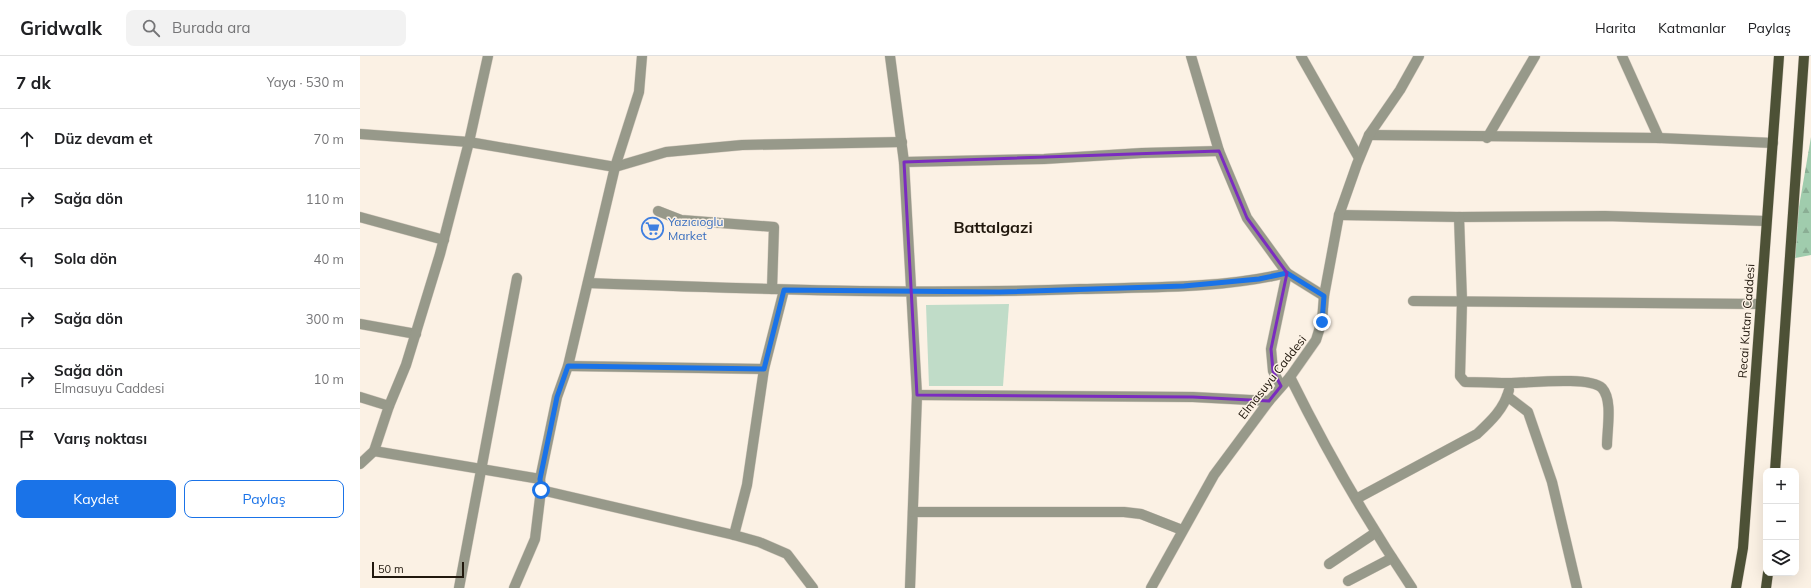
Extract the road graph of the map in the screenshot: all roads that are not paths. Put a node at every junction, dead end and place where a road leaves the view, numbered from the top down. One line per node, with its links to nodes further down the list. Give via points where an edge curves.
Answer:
1 (488, 56): 15 (street)
2 (642, 56): 21 (street, via 639,92)
3 (890, 56): 16 (street)
4 (1191, 56): 18 (street)
5 (1302, 56): 19 (street)
6 (1420, 56): 12 (street, Elmasuyu Caddesi)
7 (1536, 56): 13 (street)
8 (1622, 56): 14 (street)
9 (1780, 56): 17 (main road, Recai Kutan Caddesi)
10 (1804, 56): 53 (main road)
11 (360, 134): 15 (street)
12 (1369, 135): 13 (street); 19 (street, Elmasuyu Caddesi)
13 (1487, 138): 14 (street)
14 (1660, 138): 17 (street)
15 (469, 142): 21 (street); 27 (street)
16 (902, 142): 20 (street); 21 (street, via 742,145 666,152)
17 (1773, 142): 26 (main road, Recai Kutan Caddesi)
18 (1219, 150): 20 (street, via 1044,159); 28 (street, via 1247,218)
19 (1359, 158): 23 (street, Elmasuyu Caddesi)
20 (904, 162): 33 (street)
21 (615, 167): 30 (street)
22 (658, 211): 31 (street, via 682,220 774,227)
23 (1339, 215): 25 (street); 34 (street, Elmasuyu Caddesi)
24 (360, 217): 27 (street)
25 (1459, 217): 26 (street, via 1605,216); 36 (street)
26 (1766, 221): 37 (main road, Recai Kutan Caddesi)
27 (444, 240): 39 (street)
28 (1287, 273): 33 (street, via 1259,279 1184,286); 34 (street); 44 (street, via 1271,349 1273,372)
29 (517, 278): 54 (street)
30 (588, 283): 31 (street); 40 (street)
31 (772, 289): 32 (street)
32 (784, 290): 33 (street); 41 (street)
33 (912, 292): 45 (street)
34 (1324, 296): 42 (street, Elmasuyu Caddesi, via 1322,322 1316,340)
35 (1413, 301): 36 (street)
36 (1462, 301): 37 (street); 43 (street, via 1460,376 1465,382)
37 (1760, 304): 73 (main road, Recai Kutan Caddesi, via 1743,548)
38 (360, 324): 39 (street)
39 (416, 334): 49 (street)
40 (568, 366): 41 (street); 55 (street, via 557,397)
41 (764, 369): 61 (street, via 747,485)
42 (1290, 377): 44 (street, Elmasuyu Caddesi); 57 (street, via 1322,441)
43 (1510, 383): 46 (street); 50 (street, via 1572,381 1591,383 1601,388 1608,400)
44 (1281, 386): 48 (street, Elmasuyu Caddesi)
45 (917, 395): 48 (street, via 1193,397); 58 (street)
46 (1508, 396): 57 (street, via 1502,409 1477,434); 72 (street, via 1528,412 1552,482)
47 (360, 397): 49 (street)
48 (1269, 401): 59 (street, Elmasuyu Caddesi, via 1214,475)
49 (389, 406): 51 (street)
50 (1607, 445)
51 (374, 451): 52 (street); 54 (street)
52 (360, 463)
53 (1775, 468)
54 (481, 470): 55 (street); 66 (street)
55 (540, 479): 56 (street)
56 (541, 490): 61 (street); 67 (street, via 535,538)
57 (1356, 499): 60 (street)
58 (913, 512): 59 (street, via 1124,512 1141,514); 69 (street)
59 (1182, 530): 70 (street, Elmasuyu Caddesi)
60 (1376, 533): 62 (street); 63 (street)
61 (734, 535): 68 (street, via 759,542 786,554)
62 (1392, 558): 65 (street); 71 (street)
63 (1329, 564)
64 (1768, 576): 74 (main road)
65 (1348, 580)
66 (459, 588)
67 (514, 588)
68 (813, 588)
69 (910, 588)
70 (1151, 588)
71 (1412, 588)
72 (1577, 588)
73 (1736, 588)
74 (1766, 588)

